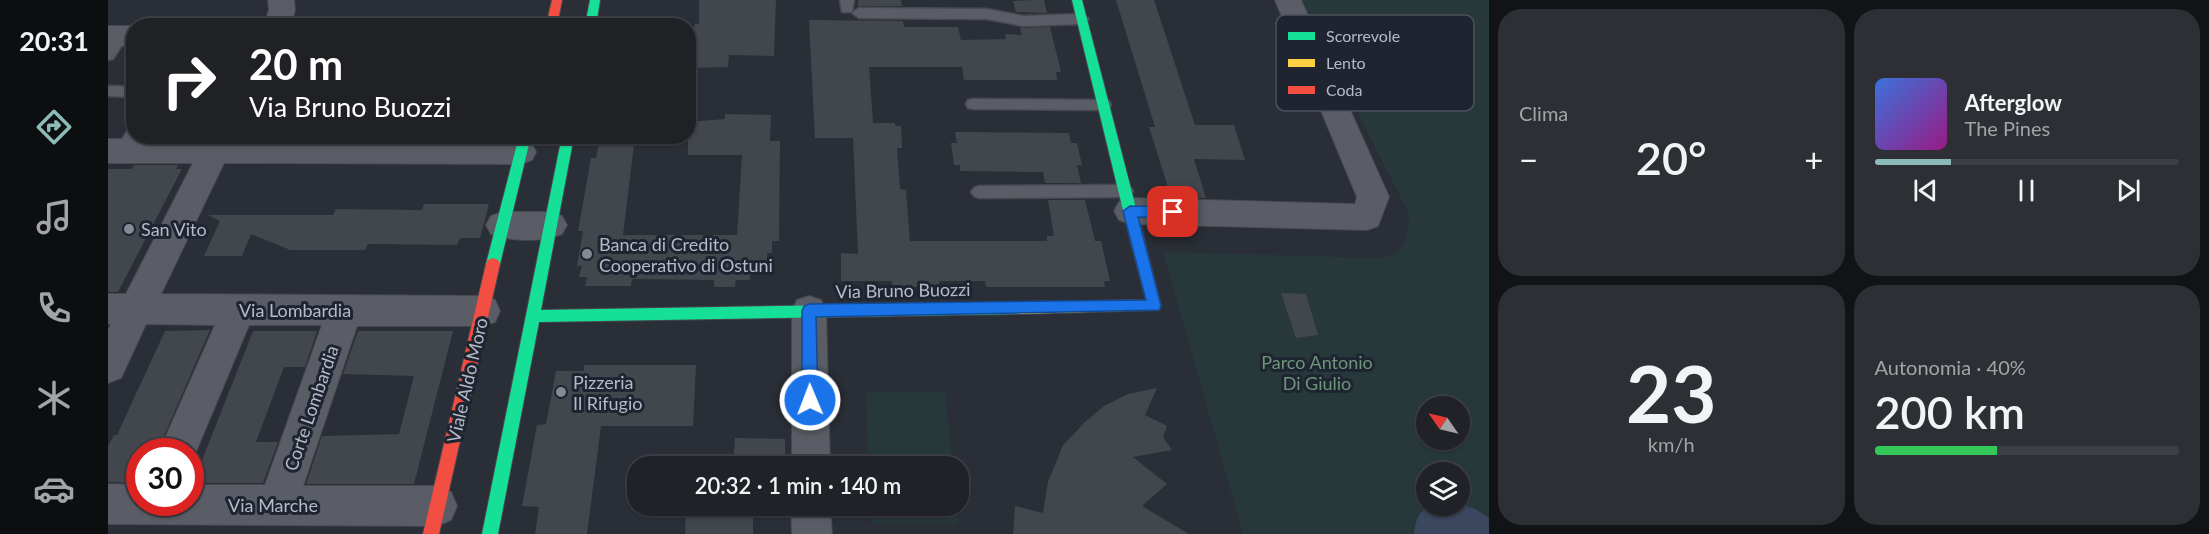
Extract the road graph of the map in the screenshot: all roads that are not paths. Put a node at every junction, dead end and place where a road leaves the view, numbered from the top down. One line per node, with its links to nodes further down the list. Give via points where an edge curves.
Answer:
1 (281, 0): 8 (street)
2 (557, 0): 9 (street)
3 (595, 0): 10 (street)
4 (1077, 0): 11 (street, Via Bruno Buozzi)
5 (1288, 0): 7 (street)
6 (851, 7): 11 (lane, via 987,14 1023,21)
7 (1294, 15)
8 (280, 18)
9 (553, 18)
10 (592, 18)
11 (1082, 19): 15 (street, Via Bruno Buozzi)
12 (111, 91): 13 (lane)
13 (126, 92)
14 (973, 104): 15 (lane)
15 (1104, 105): 22 (street, Via Bruno Buozzi)
16 (1336, 111): 22 (street, via 1373,198 1367,217)
17 (218, 144): 18 (street); 20 (street); 25 (street)
18 (523, 144): 23 (street, Viale Aldo Moro)
19 (566, 144): 24 (street)
20 (122, 145)
21 (979, 192): 22 (lane)
22 (1127, 201): 29 (street, Via Bruno Buozzi, via 1154,306)
23 (502, 225): 24 (street); 28 (street, Viale Aldo Moro)
24 (551, 225): 30 (street)
25 (122, 309): 26 (street, Via Lombardia); 31 (street)
26 (239, 309): 27 (street, Via Lombardia); 32 (street)
27 (345, 310): 28 (street, Via Lombardia); 37 (street, Corte Lombardia)
28 (483, 311): 39 (street, Viale Aldo Moro)
29 (809, 311): 30 (street, Via Bruno Buozzi); 33 (street)
30 (533, 316): 40 (street)
31 (108, 366)
32 (184, 438)
33 (811, 456)
34 (108, 504): 35 (street, Via Marche)
35 (126, 504)
36 (204, 504): 37 (street, Via Marche)
37 (277, 505): 39 (street, Via Marche)
38 (811, 516): 41 (street)
39 (434, 520)
40 (490, 534)
41 (812, 534)

